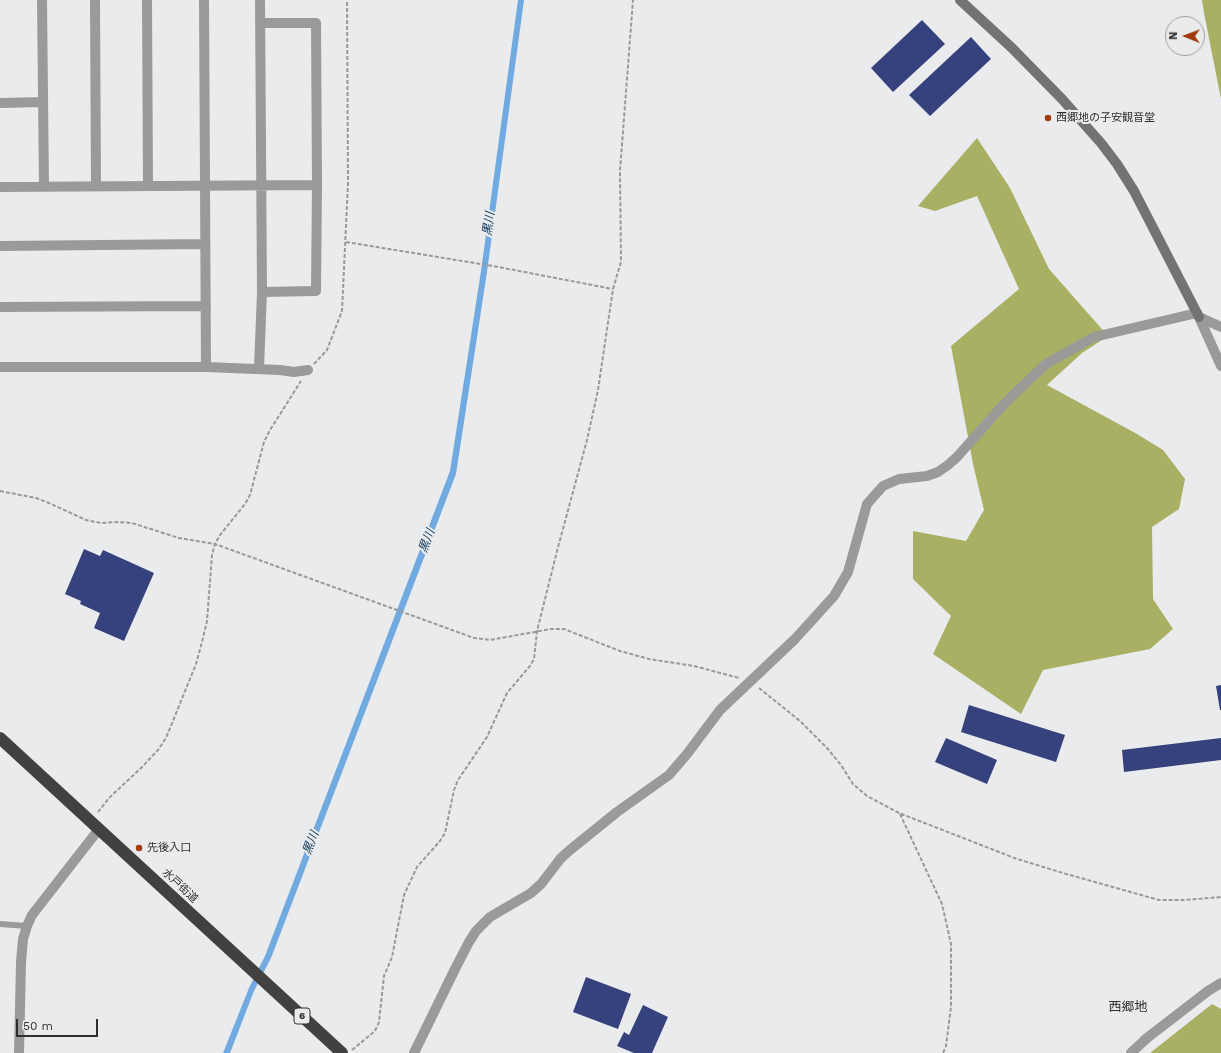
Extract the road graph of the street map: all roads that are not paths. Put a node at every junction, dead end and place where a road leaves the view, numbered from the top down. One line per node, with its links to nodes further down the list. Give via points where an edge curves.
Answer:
1 (42, 0): 8 (street)
2 (95, 0): 14 (street)
3 (147, 0): 10 (street)
4 (204, 0): 11 (street)
5 (260, 0): 7 (street)
6 (960, 0): 22 (street, via 1062,99 1117,164 1134,191)
7 (261, 23): 12 (street); 13 (street, via 316,23)
8 (43, 102): 9 (street); 16 (street)
9 (0, 103)
10 (148, 185): 11 (street); 14 (street)
11 (204, 185): 12 (street); 17 (street)
12 (261, 185): 13 (street); 19 (street)
13 (317, 185): 19 (street, via 316,291)
14 (96, 186): 16 (street)
15 (0, 187): 16 (street)
16 (44, 187)
17 (205, 244): 18 (street); 20 (street)
18 (0, 246)
19 (262, 292): 27 (street)
20 (206, 306): 21 (street); 24 (street)
21 (0, 307)
22 (1198, 315): 23 (street); 25 (street); 36 (street, via 1094,337 1046,364 1004,404 948,465 927,476 899,479 883,486 867,504 848,572 834,596 795,639 720,710 669,775 570,850 531,893 490,917 476,931)
23 (1221, 327)
24 (206, 366): 26 (street); 27 (street)
25 (1221, 366)
26 (0, 367)
27 (259, 368): 28 (street, via 294,372)
28 (308, 370)
29 (0, 738): 30 (highway, 水戸街道 / 6)
30 (95, 825): 32 (street); 35 (highway, 水戸街道 / 6)
31 (0, 924): 32 (lane)
32 (27, 926): 34 (street, via 21,962)
33 (1221, 983): 37 (street, via 1146,1038)
34 (19, 1053)
35 (342, 1053)
36 (414, 1053)
37 (1132, 1053)

